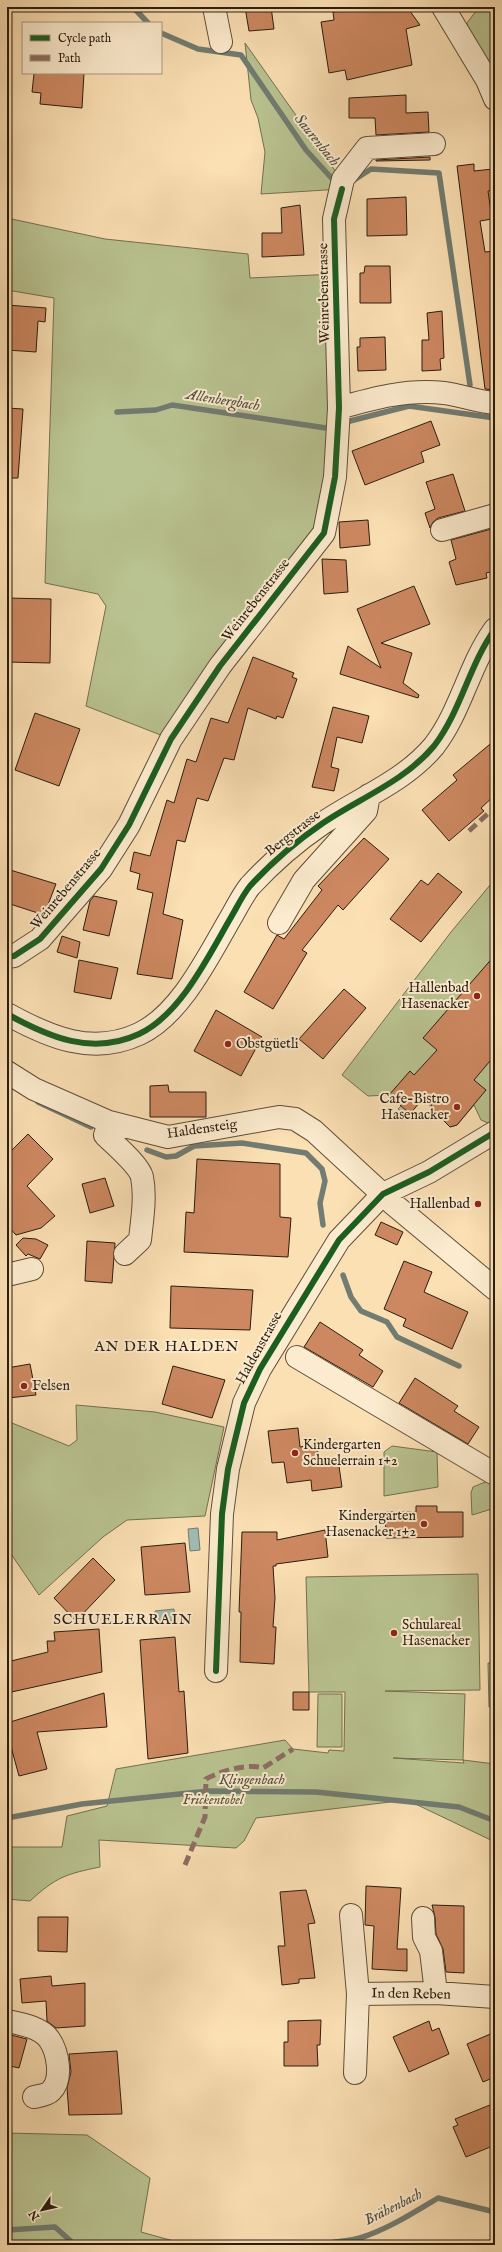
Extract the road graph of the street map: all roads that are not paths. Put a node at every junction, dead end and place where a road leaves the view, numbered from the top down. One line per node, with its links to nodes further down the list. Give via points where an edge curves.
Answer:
1 (214, 7): 3 (street)
2 (443, 7): 4 (street, via 483,73)
3 (221, 42)
4 (495, 99)
5 (434, 144): 7 (street, Weinrebenstrasse, via 367,148 343,184 334,219)
6 (495, 403): 7 (street, via 484,403 444,393 388,394)
7 (339, 408): 13 (street, Weinrebenstrasse, via 335,477 324,533 220,666 171,739 129,825 101,869 40,939 14,956)
8 (495, 515): 9 (street)
9 (442, 530)
10 (495, 629): 11 (street, Bergstrasse, via 453,715 433,746 407,772)
11 (369, 795): 12 (street, via 366,811 304,880); 14 (street, Bergstrasse, via 282,852 248,889 192,982 168,1014 139,1034 105,1044 74,1043 36,1029)
12 (279, 923)
13 (7, 957)
14 (7, 1014)
15 (7, 1072): 16 (street, Haldensteig, via 34,1089)
16 (108, 1122): 18 (street, Haldensteig, via 168,1137 278,1117 295,1119 314,1131); 19 (street, via 105,1135 142,1176 143,1211 140,1240)
17 (495, 1132): 18 (street, Haldenstrasse, via 429,1172)
18 (383, 1194): 22 (street, Haldensteig); 25 (street, Haldenstrasse, via 339,1240 276,1339 244,1402 228,1468 222,1514)
19 (125, 1254)
20 (32, 1269): 21 (street)
21 (7, 1275)
22 (495, 1289)
23 (297, 1357): 24 (street)
24 (494, 1472)
25 (216, 1671)
26 (351, 1915): 29 (street, In den Reben)
27 (423, 1918): 28 (street, via 424,1937 431,1952)
28 (436, 1993): 29 (street, In den Reben); 30 (street, In den Reben)
29 (358, 1994): 32 (street)
30 (495, 1997)
31 (7, 2021): 33 (street, via 31,2027 48,2038 57,2056 58,2081 50,2092)
32 (355, 2073)
33 (34, 2098)

